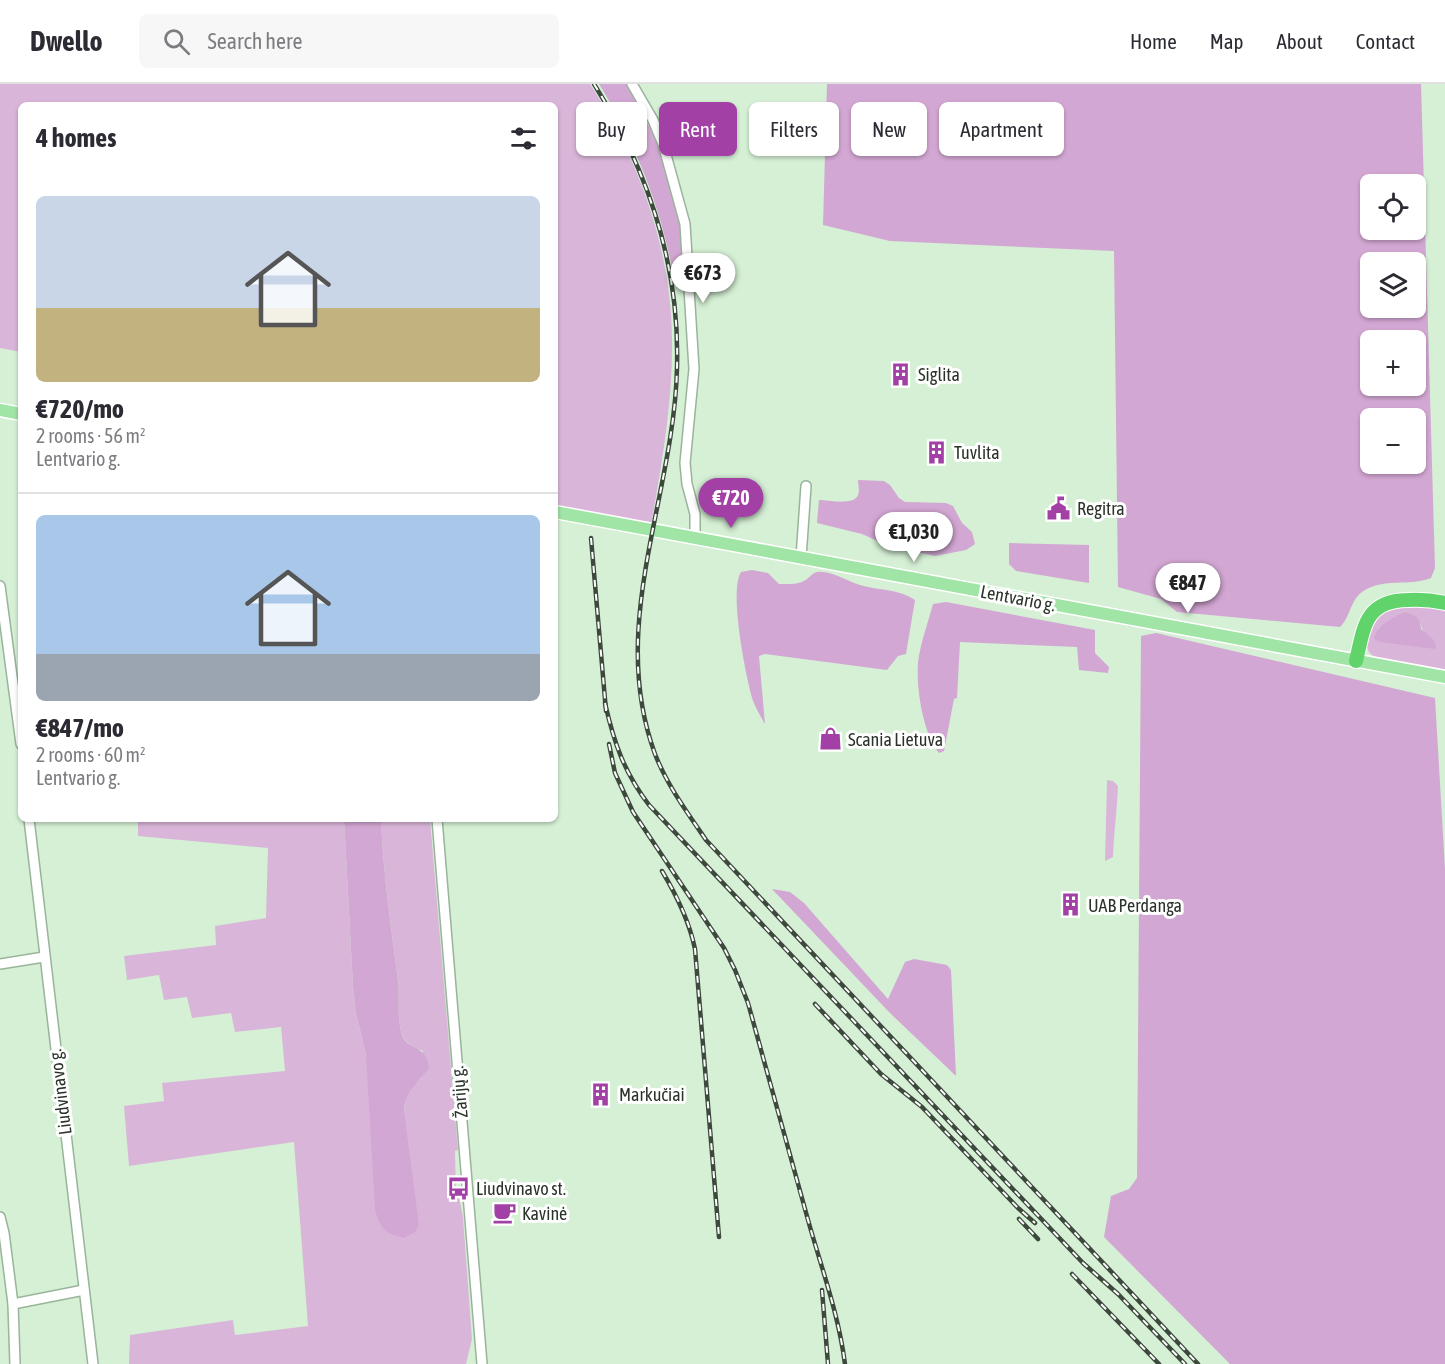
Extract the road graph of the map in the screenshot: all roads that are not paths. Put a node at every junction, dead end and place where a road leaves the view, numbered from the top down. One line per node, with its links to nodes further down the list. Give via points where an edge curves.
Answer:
1 (632, 84): 6 (street, via 663,144 685,224 694,369 685,463 695,514)
2 (0, 411): 3 (main road)
3 (18, 414)
4 (806, 486): 7 (street)
5 (558, 513): 6 (main road, Lentvario g.)
6 (695, 538): 7 (main road, Lentvario g.)
7 (801, 558): 12 (main road, Lentvario g.)
8 (0, 586): 14 (street)
9 (1445, 594): 10 (highway)
10 (1428, 599): 11 (highway); 12 (highway, via 1391,601 1376,609 1365,626)
11 (1445, 603)
12 (1356, 661): 13 (main road, Lentvario g.)
13 (1445, 677)
14 (18, 721)
15 (29, 822): 17 (street, Liudvinavo g.)
16 (437, 822): 24 (street, Žarijų g.)
17 (44, 957): 18 (street); 20 (street, Liudvinavo g.)
18 (0, 964)
19 (0, 1217): 21 (street)
20 (84, 1290): 21 (street); 23 (street, Liudvinavo g.)
21 (13, 1304): 22 (street)
22 (15, 1364)
23 (93, 1364)
24 (482, 1364)

